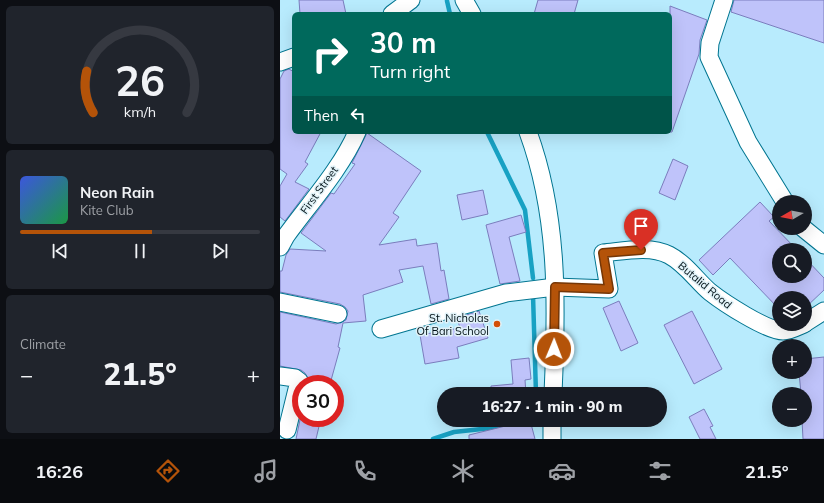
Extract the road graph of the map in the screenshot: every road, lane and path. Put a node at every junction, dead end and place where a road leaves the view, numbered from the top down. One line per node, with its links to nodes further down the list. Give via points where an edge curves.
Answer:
1 (411, 0): 4 (street)
2 (464, 0): 5 (street)
3 (724, 0): 10 (street, via 708,50 711,65 748,142)
4 (395, 12)
5 (471, 12)
6 (292, 58): 7 (street)
7 (280, 62)
8 (356, 134): 13 (street, First Street, via 332,174)
9 (529, 134): 14 (street, via 543,177 550,215)
10 (781, 195)
11 (812, 235): 12 (street)
12 (824, 245)
13 (280, 247)
14 (555, 287): 19 (street, Butalid Road, via 609,289 603,253 656,250 680,263 710,292 735,310); 20 (street, via 506,293); 22 (street)
15 (280, 302): 17 (street)
16 (824, 311): 18 (street, Butalid Road)
17 (338, 314)
18 (812, 319)
19 (772, 327)
20 (381, 329)
21 (280, 376): 24 (street, via 299,381)
22 (553, 387)
23 (552, 427): 25 (street)
24 (287, 430)
25 (552, 439)

